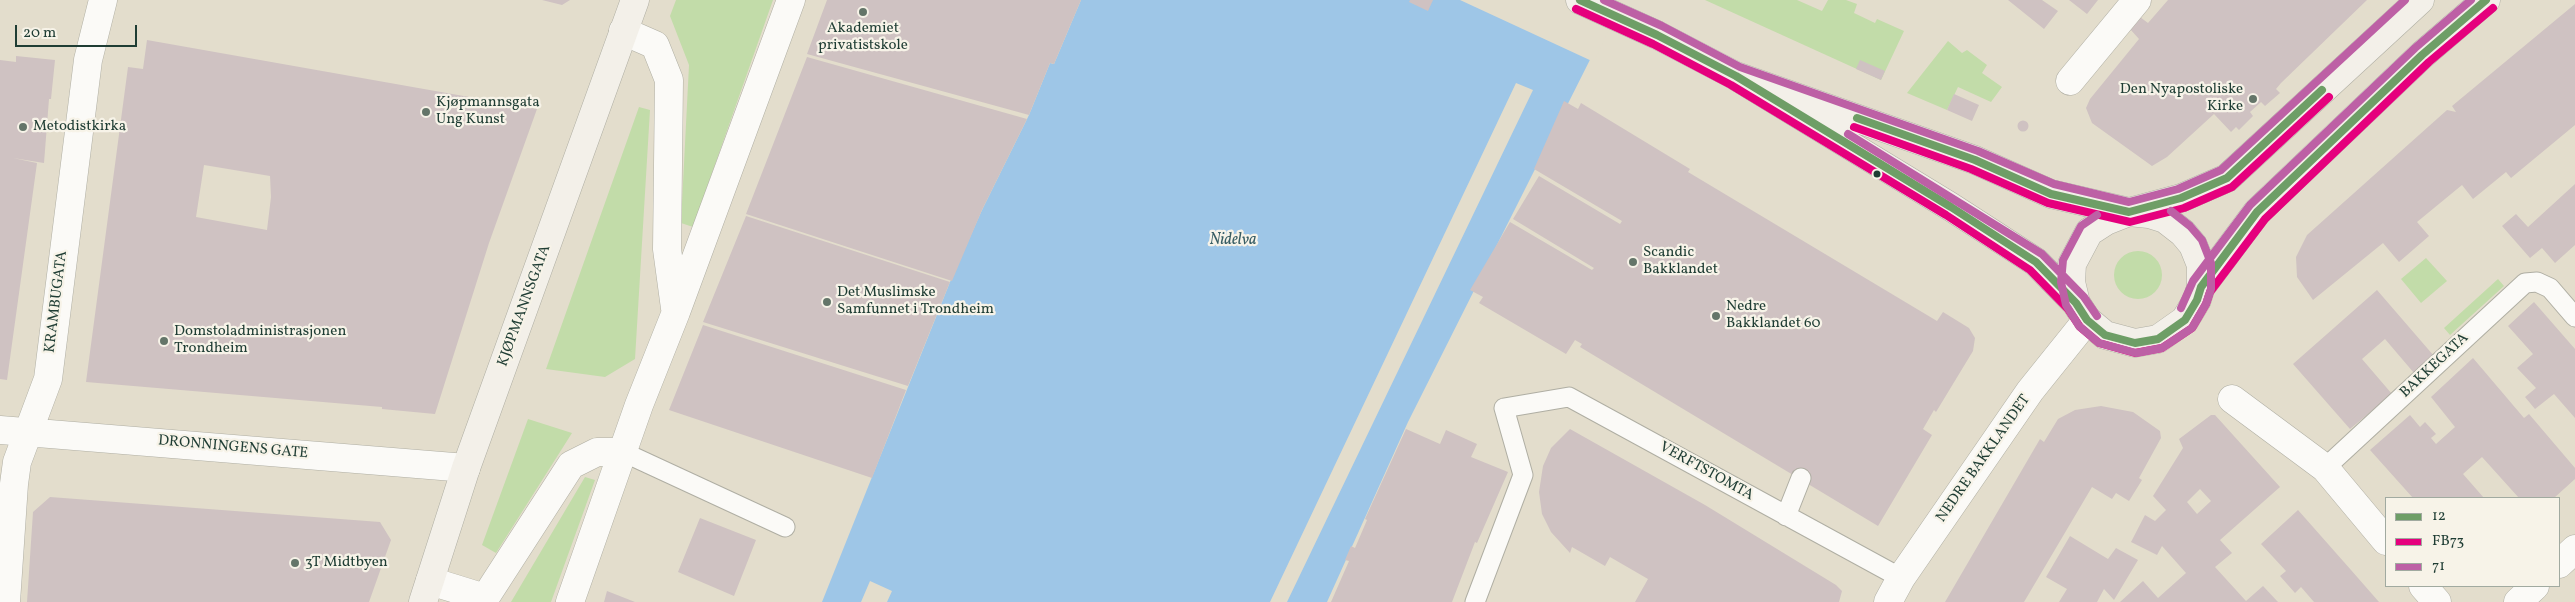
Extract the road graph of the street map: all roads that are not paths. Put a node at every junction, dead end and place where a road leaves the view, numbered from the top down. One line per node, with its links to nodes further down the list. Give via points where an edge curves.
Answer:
1 (103, 0): 18 (street, KRAMBUGATA, via 88,60 48,379)
2 (635, 0): 8 (main road, KJØPMANNSGATA)
3 (791, 0): 13 (street)
4 (1580, 0): 9 (main road)
5 (2137, 0): 10 (street)
6 (2420, 0): 11 (main road, via 2227,178 2181,198)
7 (2486, 0): 12 (main road, via 2422,55 2257,212)
8 (623, 31): 13 (street, via 654,45 669,80 667,249); 20 (main road, KJØPMANNSGATA)
9 (1736, 76): 11 (main road, via 1975,160 2051,194); 14 (main road, via 2036,262)
10 (2070, 81)
11 (2129, 212): 12 (main road, via 2165,219 2183,233 2193,245 2201,265); 14 (main road, via 2106,221 2083,240 2072,264 2071,282)
12 (2201, 287): 14 (main road, via 2185,320 2158,339 2135,343 2105,334)
13 (676, 312): 19 (street)
14 (2082, 312): 28 (street, NEDRE BAKKLANDET)
15 (2575, 317): 21 (lane, BAKKEGATA, via 2550,288 2538,282 2525,283)
16 (2232, 399): 21 (street)
17 (0, 430): 18 (street, DRONNINGENS GATE)
18 (28, 431): 20 (street, DRONNINGENS GATE); 33 (street, KRAMBUGATA, via 14,484)
19 (623, 452): 24 (lane); 32 (street, KJØPMANNSGATA, via 596,452 571,465); 34 (street)
20 (466, 468): 31 (main road, KJØPMANNSGATA)
21 (2325, 468): 25 (street)
22 (1801, 478): 23 (lane)
23 (1786, 516): 28 (lane, VERFTSTOMTA); 35 (lane, VERFTSTOMTA, via 1569,396 1504,408 1523,475)
24 (786, 527)
25 (2385, 541)
26 (2575, 549): 27 (street)
27 (2560, 563)
28 (1901, 578): 36 (street, NEDRE BAKKLANDET)
29 (2424, 587): 37 (street)
30 (2535, 587): 38 (street)
31 (426, 592): 32 (street, KJØPMANNSGATA)
32 (485, 600)
33 (6, 602)
34 (570, 602)
35 (1475, 602)
36 (1888, 602)
37 (2437, 602)
38 (2518, 602)

